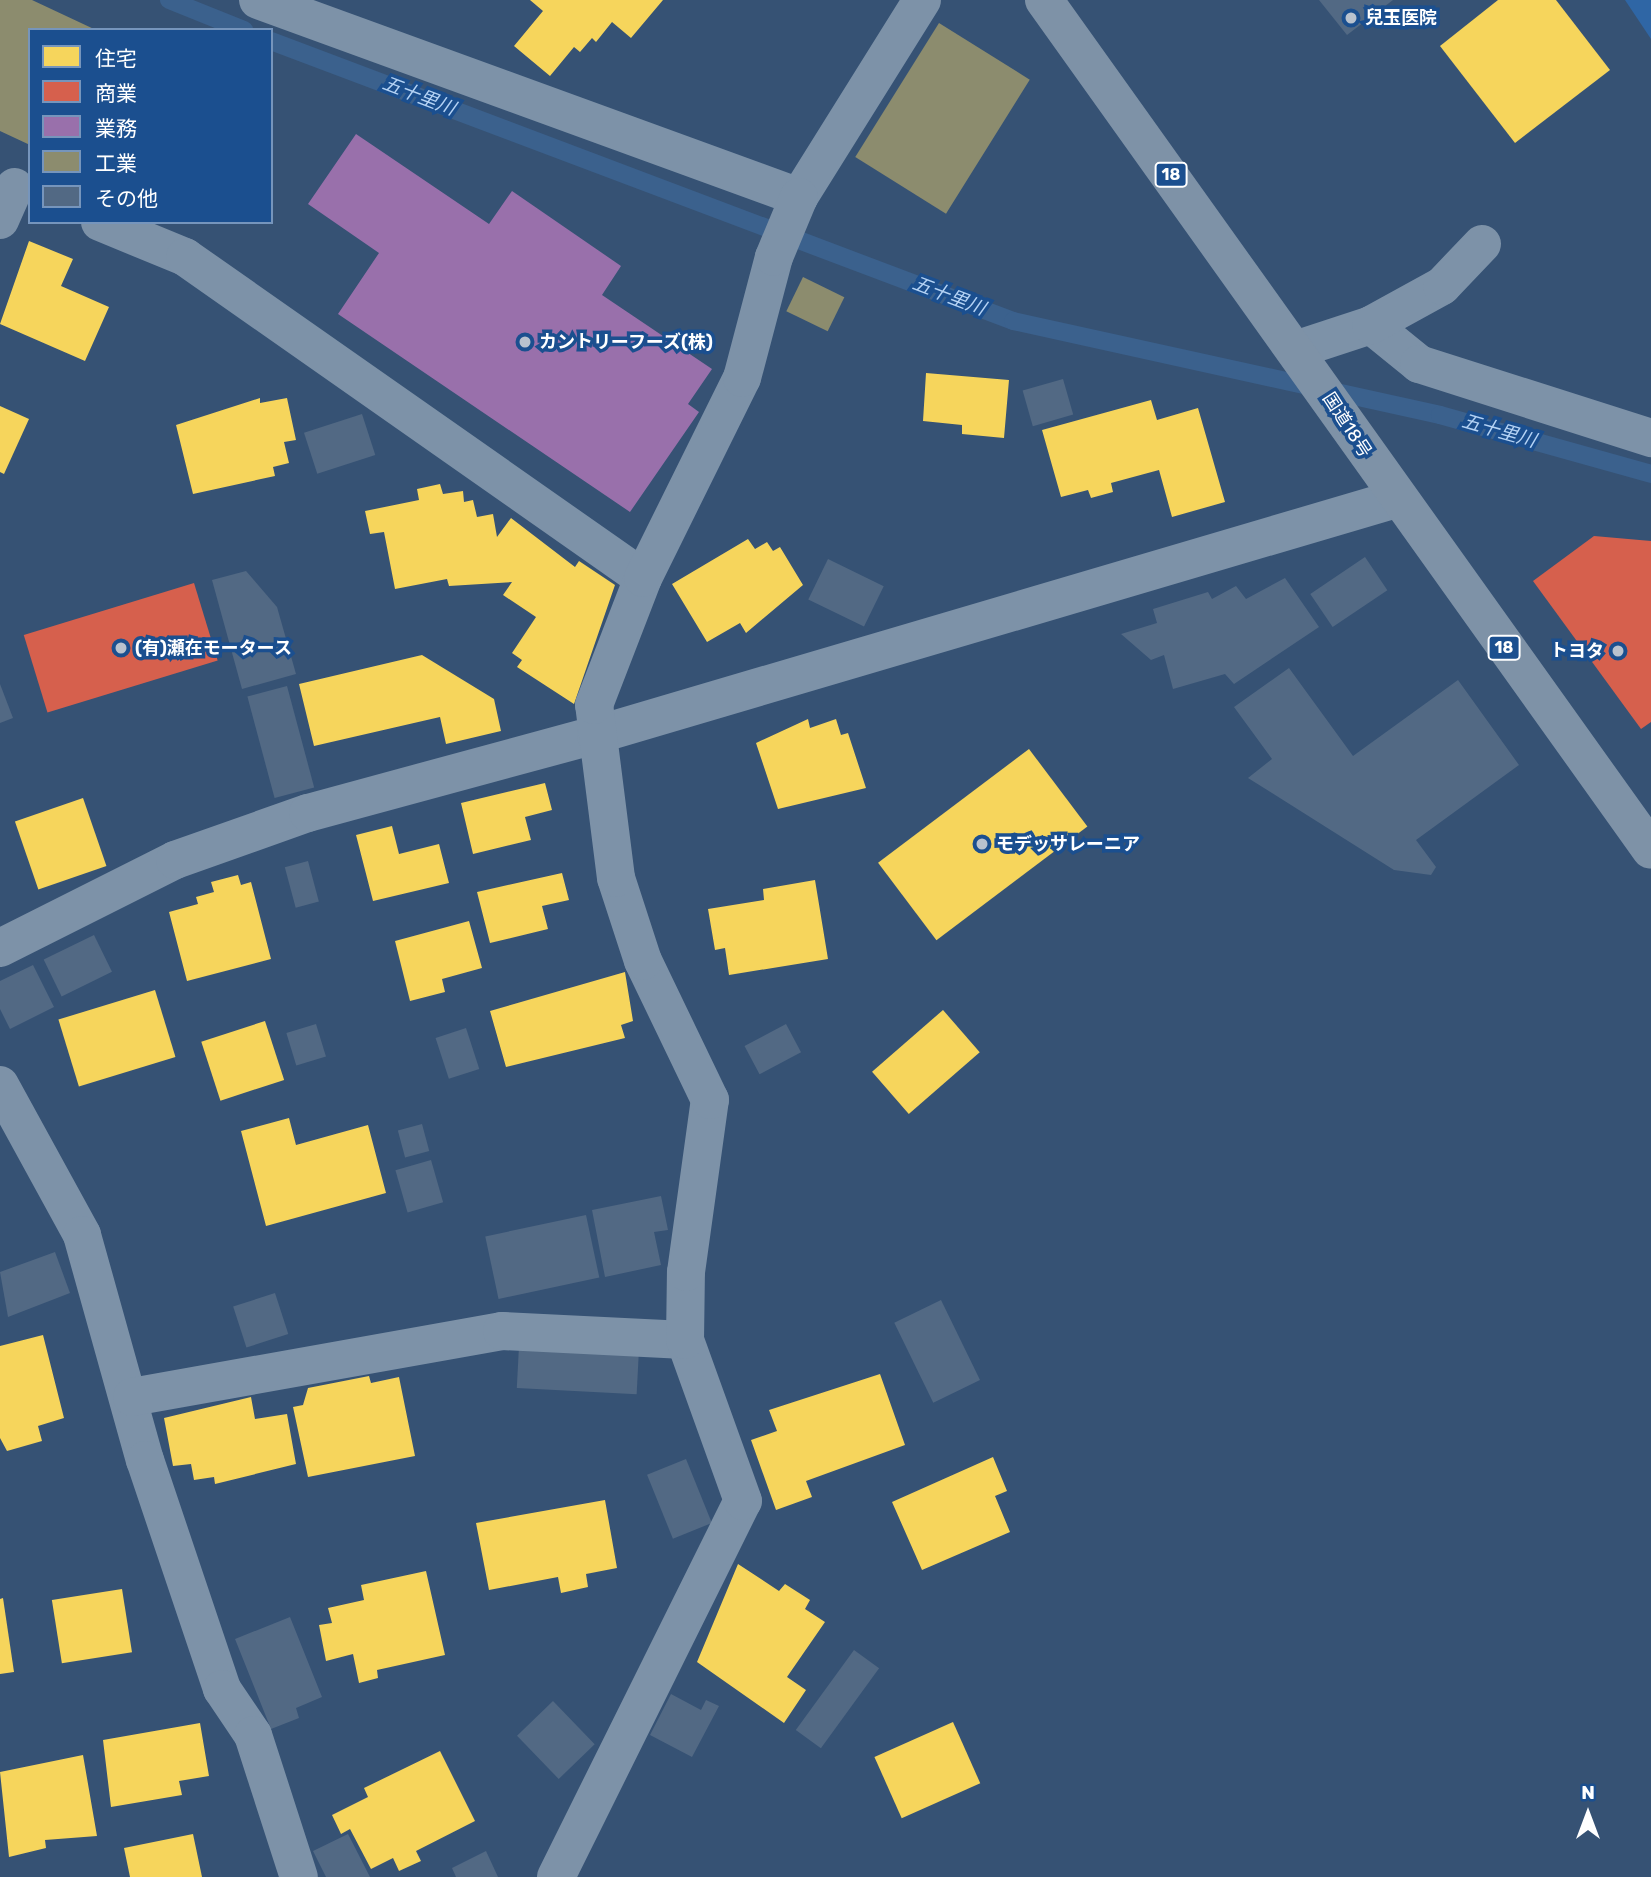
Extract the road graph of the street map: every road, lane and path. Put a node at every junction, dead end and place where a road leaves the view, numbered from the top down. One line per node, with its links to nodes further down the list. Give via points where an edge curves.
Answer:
1 (258, 0): 4 (street)
2 (922, 0): 4 (street)
3 (1044, 0): 8 (highway, 国道18号 / 18)
4 (796, 203): 11 (street, via 774,257 742,378)
5 (105, 224): 11 (street, via 185,257)
6 (1482, 244): 7 (street, via 1442,286)
7 (1371, 325): 8 (street); 9 (street, via 1419,364)
8 (1298, 349): 10 (highway, 国道18号 / 18)
9 (1651, 438)
10 (1396, 499): 12 (street); 13 (highway, 国道18号 / 18)
11 (643, 578): 12 (street, via 594,705)
12 (596, 735): 14 (street, via 307,813 175,860); 16 (street, via 616,878 643,961 710,1100 686,1272)
13 (1651, 850)
14 (0, 948)
15 (0, 1085): 17 (street, via 82,1235)
16 (685, 1340): 17 (street, via 502,1331); 19 (street, via 743,1501)
17 (132, 1397): 18 (street, via 145,1460 222,1689 253,1735)
18 (299, 1877)
19 (556, 1877)

